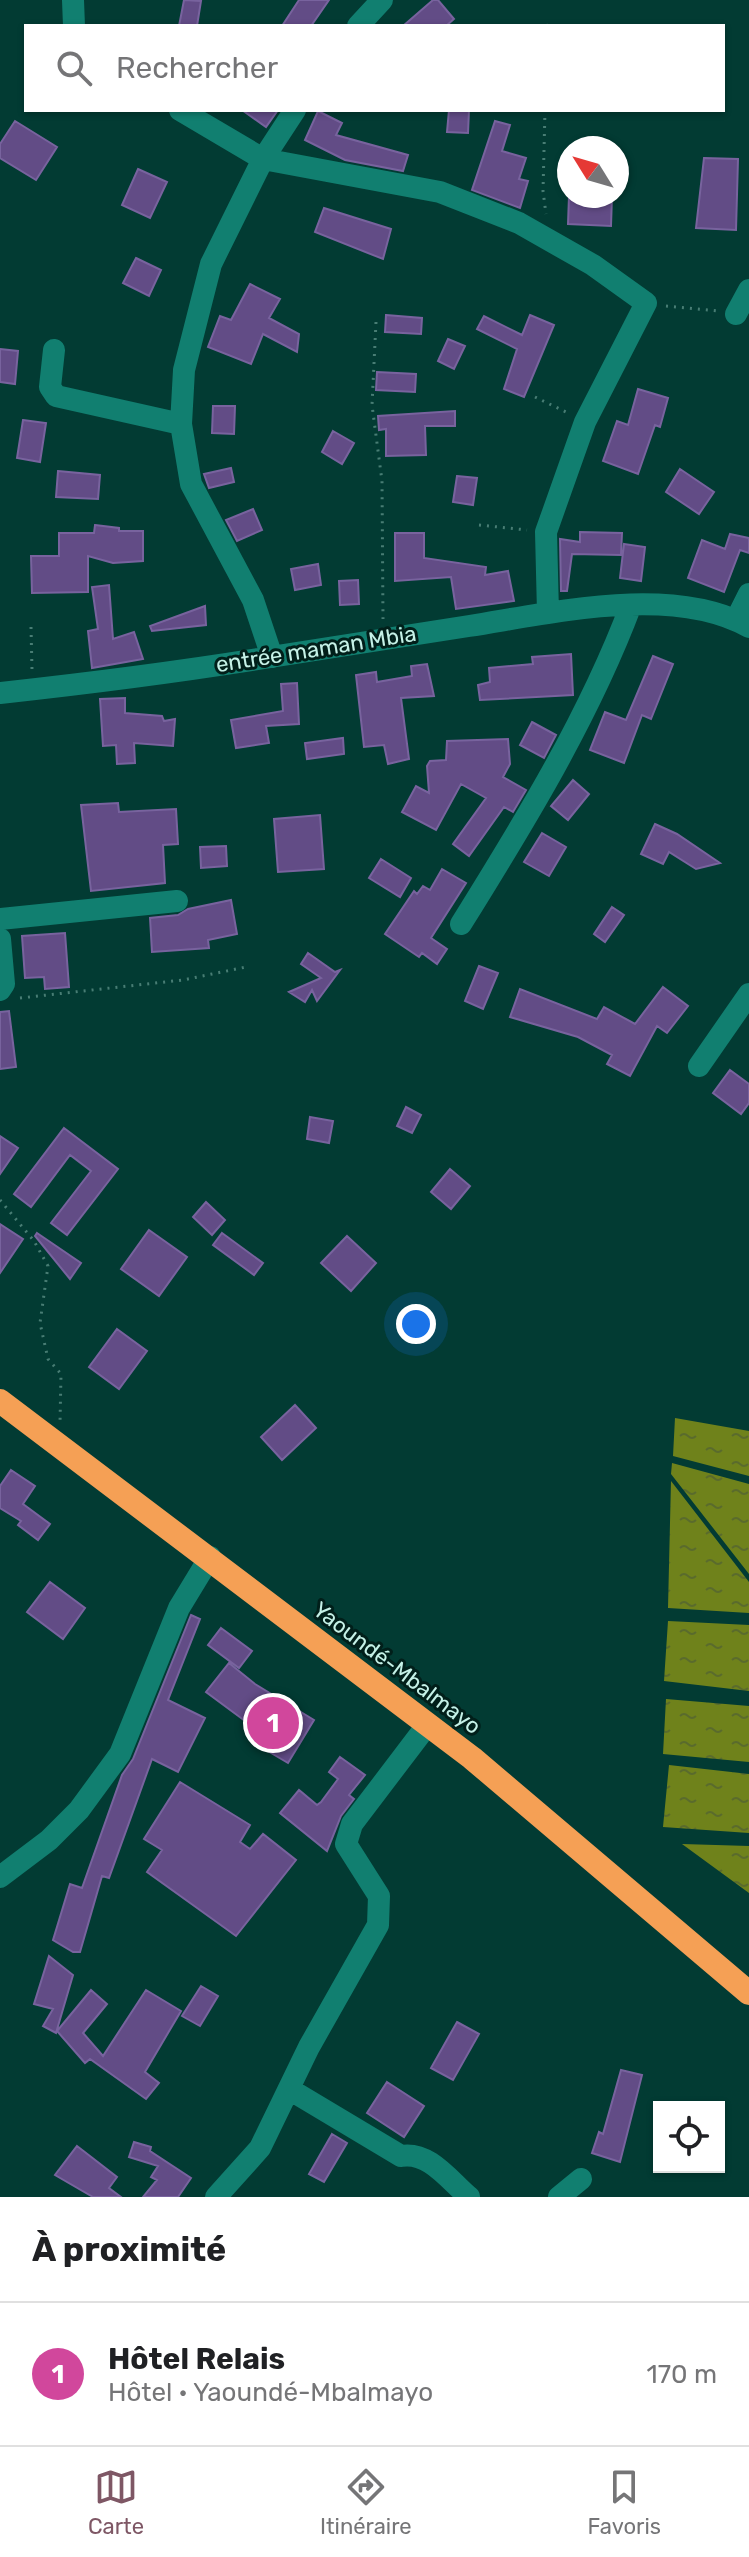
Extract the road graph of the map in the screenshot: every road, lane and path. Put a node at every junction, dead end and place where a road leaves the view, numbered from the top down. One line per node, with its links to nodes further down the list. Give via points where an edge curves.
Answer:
1 (73, 0): 4 (street)
2 (382, 0): 5 (street)
3 (549, 19): 6 (path)
4 (74, 24)
5 (360, 24)
6 (548, 24)
7 (183, 112): 10 (street)
8 (294, 112): 10 (street)
9 (545, 112): 11 (path, via 543,191)
10 (263, 159): 11 (street, via 440,192 519,223); 19 (street, via 211,264 184,370)
11 (551, 242): 13 (street)
12 (749, 290): 14 (street)
13 (646, 303): 14 (path); 18 (street)
14 (736, 314)
15 (376, 322): 27 (path, via 372,405 382,481)
16 (54, 350): 19 (street, via 50,387 56,396)
17 (535, 397): 18 (path)
18 (585, 422): 21 (street)
19 (181, 424): 28 (street, via 191,484 253,600)
20 (479, 525): 21 (path)
21 (546, 532): 24 (street)
22 (749, 594): 25 (street)
23 (631, 605): 24 (street, entrée maman Mbia); 25 (street, entrée maman Mbia, via 680,606); 33 (street, via 611,659)
24 (548, 613): 27 (street, entrée maman Mbia)
25 (743, 624)
26 (31, 627): 29 (path)
27 (383, 639): 28 (street, entrée maman Mbia)
28 (272, 657): 29 (street, entrée maman Mbia)
29 (32, 689): 30 (street, entrée maman Mbia)
30 (0, 693)
31 (177, 901): 32 (street)
32 (0, 919)
33 (461, 924)
34 (0, 939): 36 (street)
35 (246, 967): 36 (path, via 183,980)
36 (8, 994)
37 (749, 994): 38 (street)
38 (699, 1066)
39 (0, 1200): 41 (path, via 48,1266 40,1323 48,1359 61,1374 62,1413)
40 (0, 1401): 41 (highway, Yaoundé-Mbalmayo)
41 (52, 1441): 42 (highway, Yaoundé-Mbalmayo)
42 (210, 1557): 43 (highway, Yaoundé-Mbalmayo); 44 (street, via 179,1608 120,1754 79,1810)
43 (428, 1724): 45 (highway, Yaoundé-Mbalmayo); 46 (street, via 352,1824 346,1844 379,1896 378,1925)
44 (0, 1877)
45 (749, 1993)
46 (289, 2089): 48 (street, via 260,2148); 49 (street, via 401,2156 413,2154 428,2161)
47 (581, 2179): 50 (street)
48 (226, 2194)
49 (469, 2197)
50 (559, 2197)

